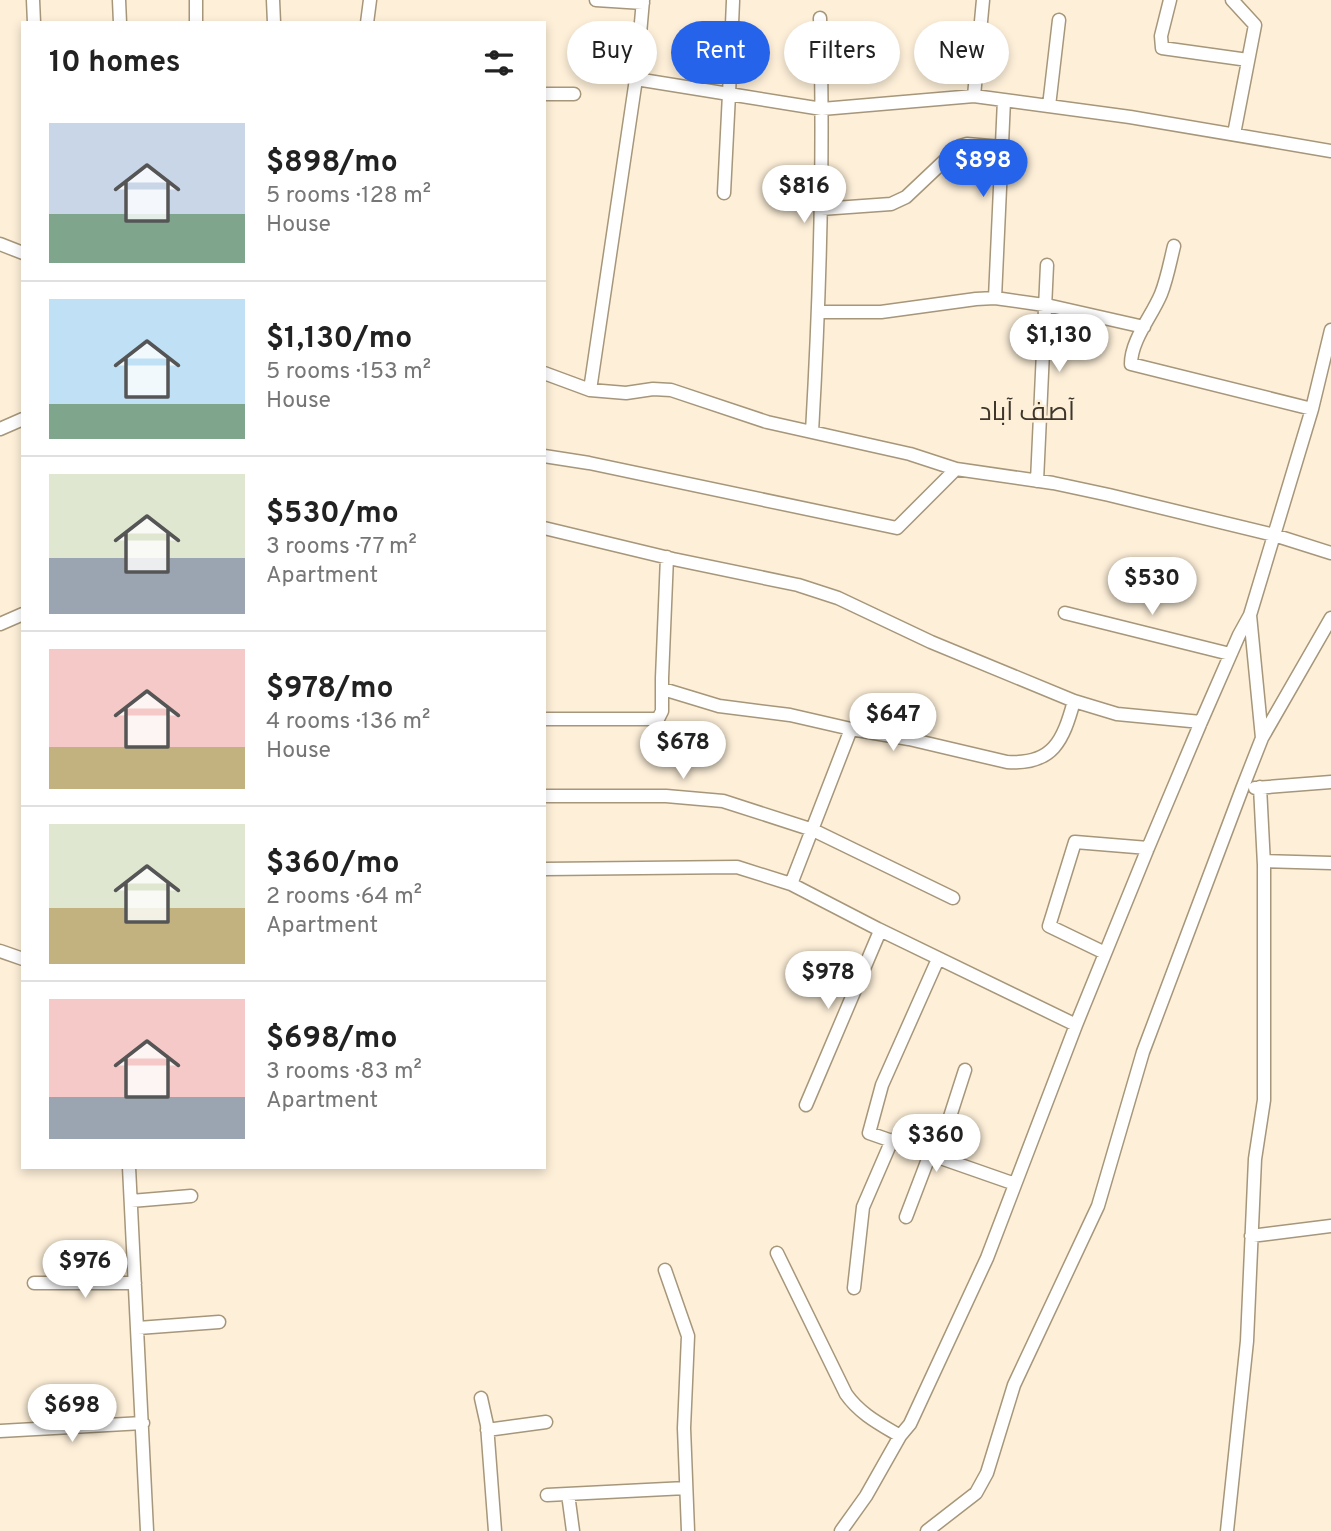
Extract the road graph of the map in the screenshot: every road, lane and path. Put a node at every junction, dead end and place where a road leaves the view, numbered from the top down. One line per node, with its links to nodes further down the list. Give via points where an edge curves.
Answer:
1 (33, 0): 14 (street)
2 (119, 0): 15 (street)
3 (196, 0): 16 (street)
4 (273, 0): 17 (street)
5 (370, 0): 18 (street)
6 (596, 0): 11 (street)
7 (983, 0): 26 (street)
8 (1170, 0): 20 (street, via 1162,48)
9 (1232, 0): 20 (street, via 1255,25)
10 (733, 1): 25 (street)
11 (643, 2): 19 (street)
12 (820, 18): 29 (street)
13 (1059, 20): 28 (street)
14 (34, 21)
15 (120, 21)
16 (196, 21)
17 (274, 21)
18 (368, 21)
19 (641, 21)
20 (1248, 60): 30 (street)
21 (657, 83): 25 (street)
22 (634, 84): 45 (street)
23 (546, 94): 24 (street)
24 (574, 94)
25 (729, 94): 29 (street); 33 (street)
26 (974, 96): 27 (street); 29 (street)
27 (1004, 100): 28 (street); 31 (street)
28 (1049, 106): 30 (street)
29 (822, 110): 34 (street)
30 (1234, 134): 32 (street)
31 (1002, 147): 34 (street, via 960,146 906,197 891,204); 39 (street)
32 (1331, 151)
33 (724, 193)
34 (821, 209): 41 (street)
35 (0, 244): 37 (street)
36 (1174, 246): 42 (street, via 1162,293)
37 (21, 252)
38 (1047, 265): 40 (street)
39 (995, 298): 40 (street); 41 (street, via 881,312)
40 (1046, 306): 42 (street); 52 (street)
41 (819, 312): 49 (street)
42 (1143, 327): 46 (street, via 1131,364)
43 (1331, 330): 46 (street)
44 (546, 374): 45 (street)
45 (590, 390): 49 (street, via 671,390)
46 (1312, 409): 54 (street)
47 (21, 420): 48 (street)
48 (0, 429)
49 (813, 432): 51 (street)
50 (546, 456): 51 (street, via 897,528)
51 (957, 469): 52 (street)
52 (1037, 481): 54 (street)
53 (546, 528): 56 (street)
54 (1274, 535): 55 (street); 59 (street)
55 (1331, 553)
56 (667, 557): 63 (street); 64 (street, via 798,584 838,598)
57 (1065, 612): 62 (street)
58 (21, 615): 61 (street)
59 (1250, 615): 62 (street); 68 (street)
60 (1331, 618): 68 (street)
61 (0, 624)
62 (1230, 653): 66 (street)
63 (663, 689): 65 (street, via 658,719); 67 (street, via 719,706)
64 (1074, 701): 66 (street, via 1117,714); 67 (street, via 1066,730 1052,748 1039,760 1022,763)
65 (546, 719)
66 (1200, 722): 74 (street)
67 (851, 729): 73 (street)
68 (1262, 738): 71 (street)
69 (1331, 782): 70 (street)
70 (1260, 787): 71 (street); 75 (street)
71 (1242, 789): 118 (street, via 1143,1052 1098,1206 1014,1385 987,1473 976,1493)
72 (546, 796): 73 (street, via 723,801)
73 (813, 830): 78 (street); 79 (street)
74 (1148, 848): 82 (street); 82 (street, via 1075,842 1049,926)
75 (1264, 861): 76 (street); 96 (street, via 1264,1100)
76 (1331, 863)
77 (546, 869): 78 (street, via 737,867)
78 (791, 884): 80 (street)
79 (953, 898)
80 (880, 930): 84 (street); 87 (street)
81 (0, 951): 83 (street)
82 (1105, 953): 85 (street)
83 (21, 958)
84 (938, 959): 85 (street); 88 (street, via 882,1085 869,1132)
85 (1076, 1025): 91 (street)
86 (965, 1070): 89 (street)
87 (806, 1105)
88 (892, 1140): 89 (street); 101 (street, via 863,1207)
89 (933, 1155): 91 (street); 94 (street)
90 (129, 1169): 93 (street)
91 (1015, 1184): 109 (street, via 931,1382 911,1424)
92 (191, 1196): 93 (street)
93 (131, 1201): 100 (street)
94 (905, 1217)
95 (1331, 1226): 96 (street)
96 (1251, 1236): 119 (street, via 1247,1341)
97 (777, 1254): 109 (street, via 846,1394 867,1416)
98 (665, 1270): 110 (street, via 688,1336)
99 (34, 1283): 100 (street)
100 (135, 1283): 103 (street)
101 (854, 1287)
102 (219, 1322): 103 (street)
103 (138, 1328): 106 (street)
104 (481, 1398): 107 (street)
105 (546, 1422): 107 (street)
106 (143, 1423): 108 (street); 113 (street)
107 (487, 1430): 114 (street)
108 (0, 1431)
109 (900, 1436): 117 (street)
110 (686, 1488): 111 (street); 116 (street)
111 (568, 1494): 112 (street); 115 (street)
112 (547, 1495)
113 (147, 1531)
114 (495, 1531)
115 (573, 1531)
116 (688, 1531)
117 (841, 1531)
118 (927, 1531)
119 (1227, 1531)

